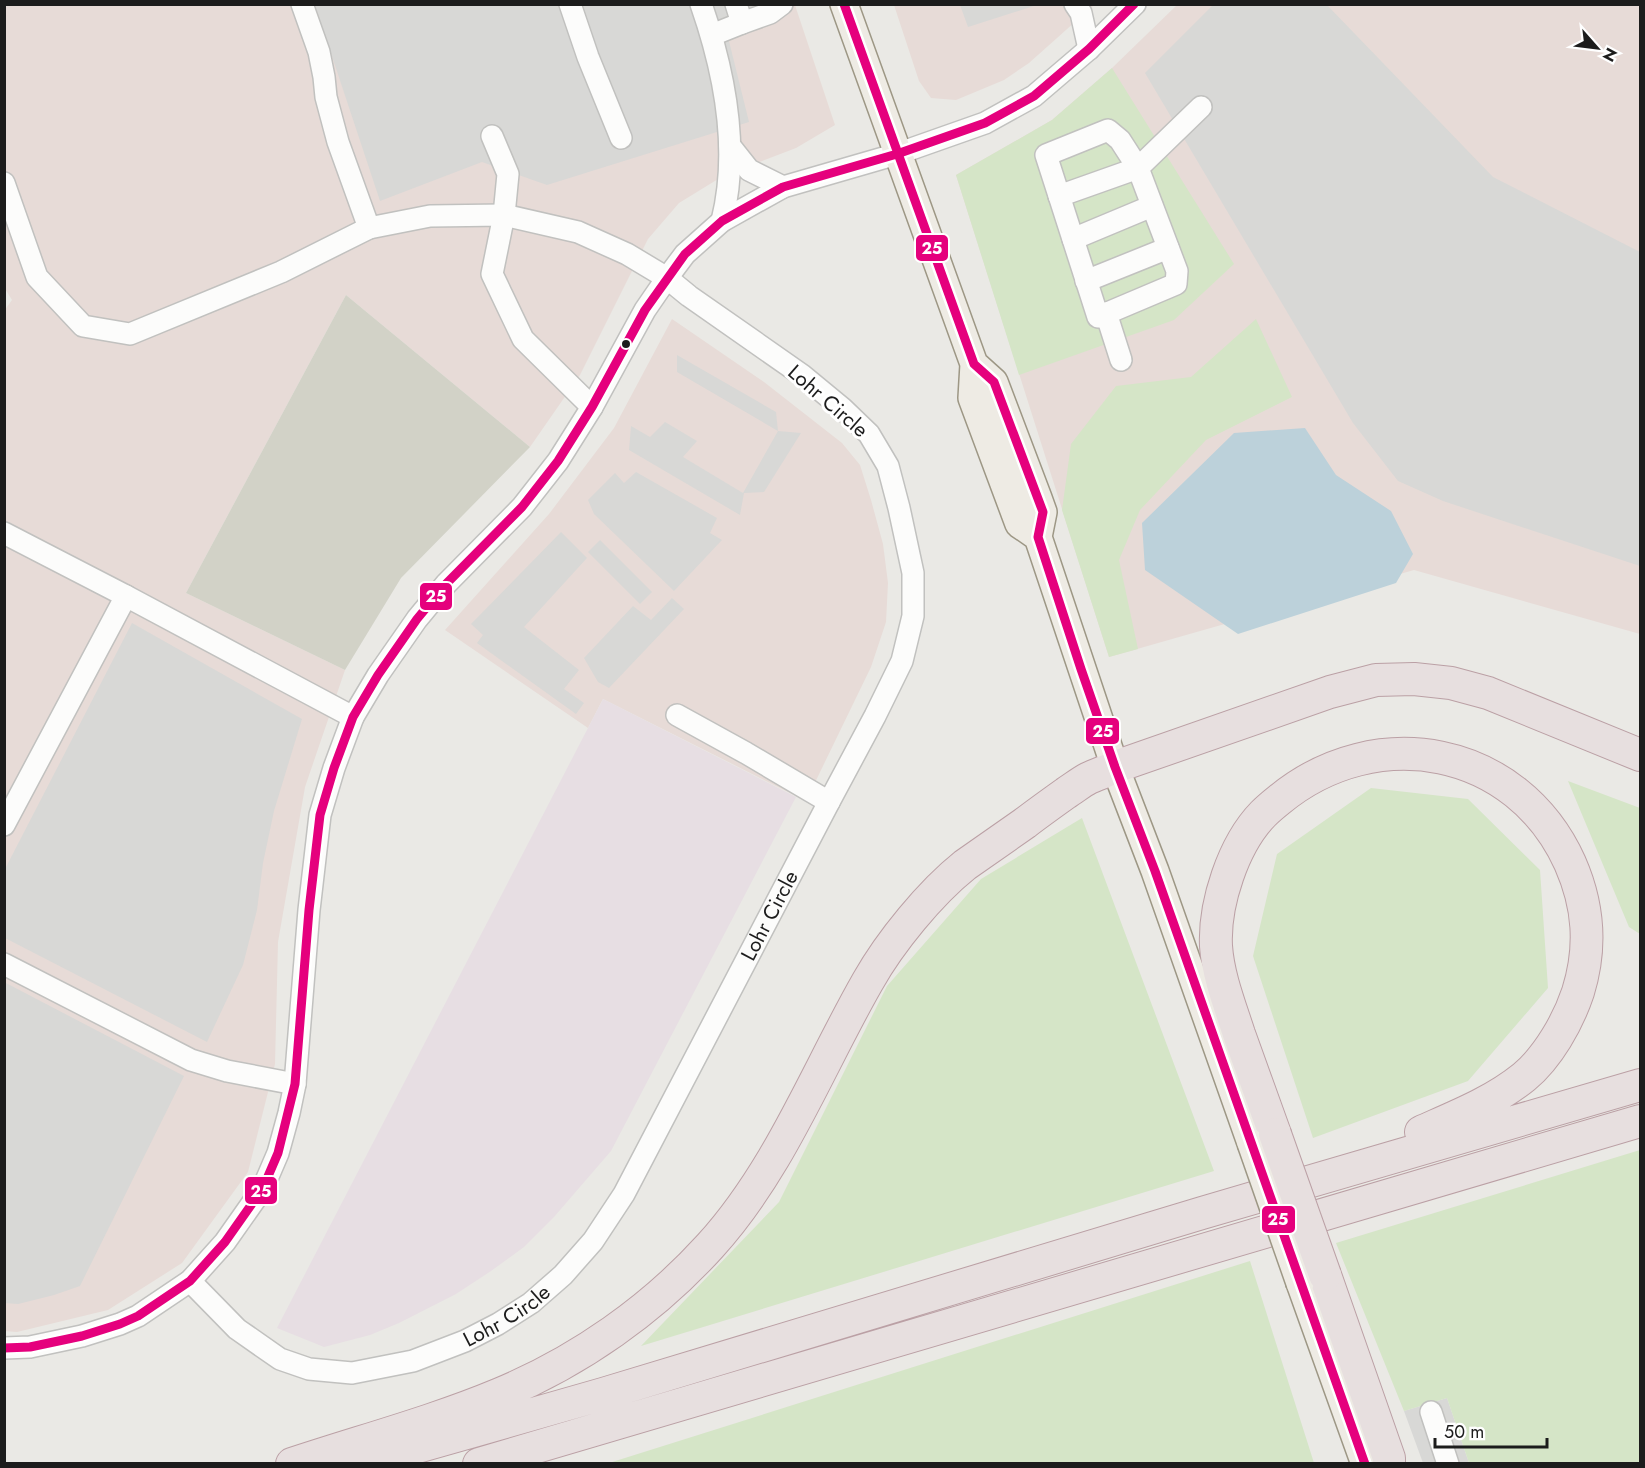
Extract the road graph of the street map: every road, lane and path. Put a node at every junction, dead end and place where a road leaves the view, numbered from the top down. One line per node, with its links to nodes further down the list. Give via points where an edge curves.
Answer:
1 (302, 4): 23 (street, via 319,52 338,142)
2 (570, 4): 13 (street)
3 (701, 4): 9 (street)
4 (782, 4): 8 (street, via 770,13)
5 (844, 4): 15 (main road)
6 (1075, 4): 10 (street, via 1081,13)
7 (1135, 4): 10 (street)
8 (739, 14): 9 (street)
9 (712, 35): 14 (street)
10 (1089, 50): 15 (street, via 1034,96 985,123)
11 (1201, 107): 16 (street)
12 (492, 136): 21 (street, via 508,174)
13 (621, 138)
14 (730, 146): 18 (street, via 749,170); 22 (street, via 728,197)
15 (897, 154): 18 (street); 36 (main road, via 974,364 972,398 1019,524 1038,537)
16 (1138, 168): 19 (street); 19 (street, via 1120,140 1108,130 1046,155); 20 (street)
17 (4, 183): 23 (street, Lohr Circle, via 38,277 83,326 130,334 281,272)
18 (783, 187): 22 (street)
19 (1059, 196): 24 (street)
20 (1152, 206): 24 (street); 25 (street)
21 (504, 214): 23 (street, Lohr Circle, via 430,216); 26 (street, Lohr Circle, via 578,232); 30 (street, via 492,274 523,339)
22 (722, 221): 26 (street, via 691,247)
23 (369, 228)
24 (1073, 239): 27 (street)
25 (1168, 248): 27 (street); 28 (street, via 1177,271 1176,284)
26 (667, 278): 30 (street); 37 (street, Lohr Circle, via 842,408 869,434 888,466 913,573 913,616 902,661)
27 (1086, 281): 28 (street, via 1098,317)
28 (1106, 313): 29 (street)
29 (1121, 360)
30 (592, 407): 34 (street, via 558,461 522,507 417,619)
31 (4, 533): 32 (street)
32 (126, 596): 34 (street); 38 (street)
33 (677, 715): 37 (street)
34 (353, 717): 40 (street, via 320,815)
35 (1641, 755): 36 (highway, via 1488,693 1414,679 1376,680 1330,692)
36 (1115, 767): 43 (main road); 49 (highway, via 1087,779 1044,808 963,867 929,900 869,978 756,1186 711,1245 639,1313 567,1361 500,1394)
37 (829, 802): 46 (street, Lohr Circle, via 624,1194 593,1241 531,1303 465,1341 412,1361 352,1373 309,1369 280,1359 237,1329)
38 (4, 825)
39 (4, 964): 40 (street, via 191,1060)
40 (295, 1084): 46 (street, via 278,1153 263,1188 225,1242)
41 (1641, 1085): 44 (highway)
42 (1641, 1121): 51 (highway)
43 (1263, 1138): 44 (highway, via 1216,945 1226,879 1242,842 1263,814 1296,786 1336,765 1371,755 1415,753 1453,760 1495,777 1523,797 1549,826 1577,880 1586,916 1587,948 1572,1011 1552,1045 1526,1075 1498,1095); 45 (highway, bridge)
44 (1336, 1174): 50 (highway)
45 (1313, 1279): 52 (main road); 53 (highway)
46 (190, 1281): 47 (street, via 120,1324 30,1347)
47 (4, 1348)
48 (1431, 1412): 54 (street)
49 (292, 1464)
50 (360, 1464)
51 (479, 1464)
52 (1365, 1464)
53 (1389, 1464)
54 (1448, 1464)

